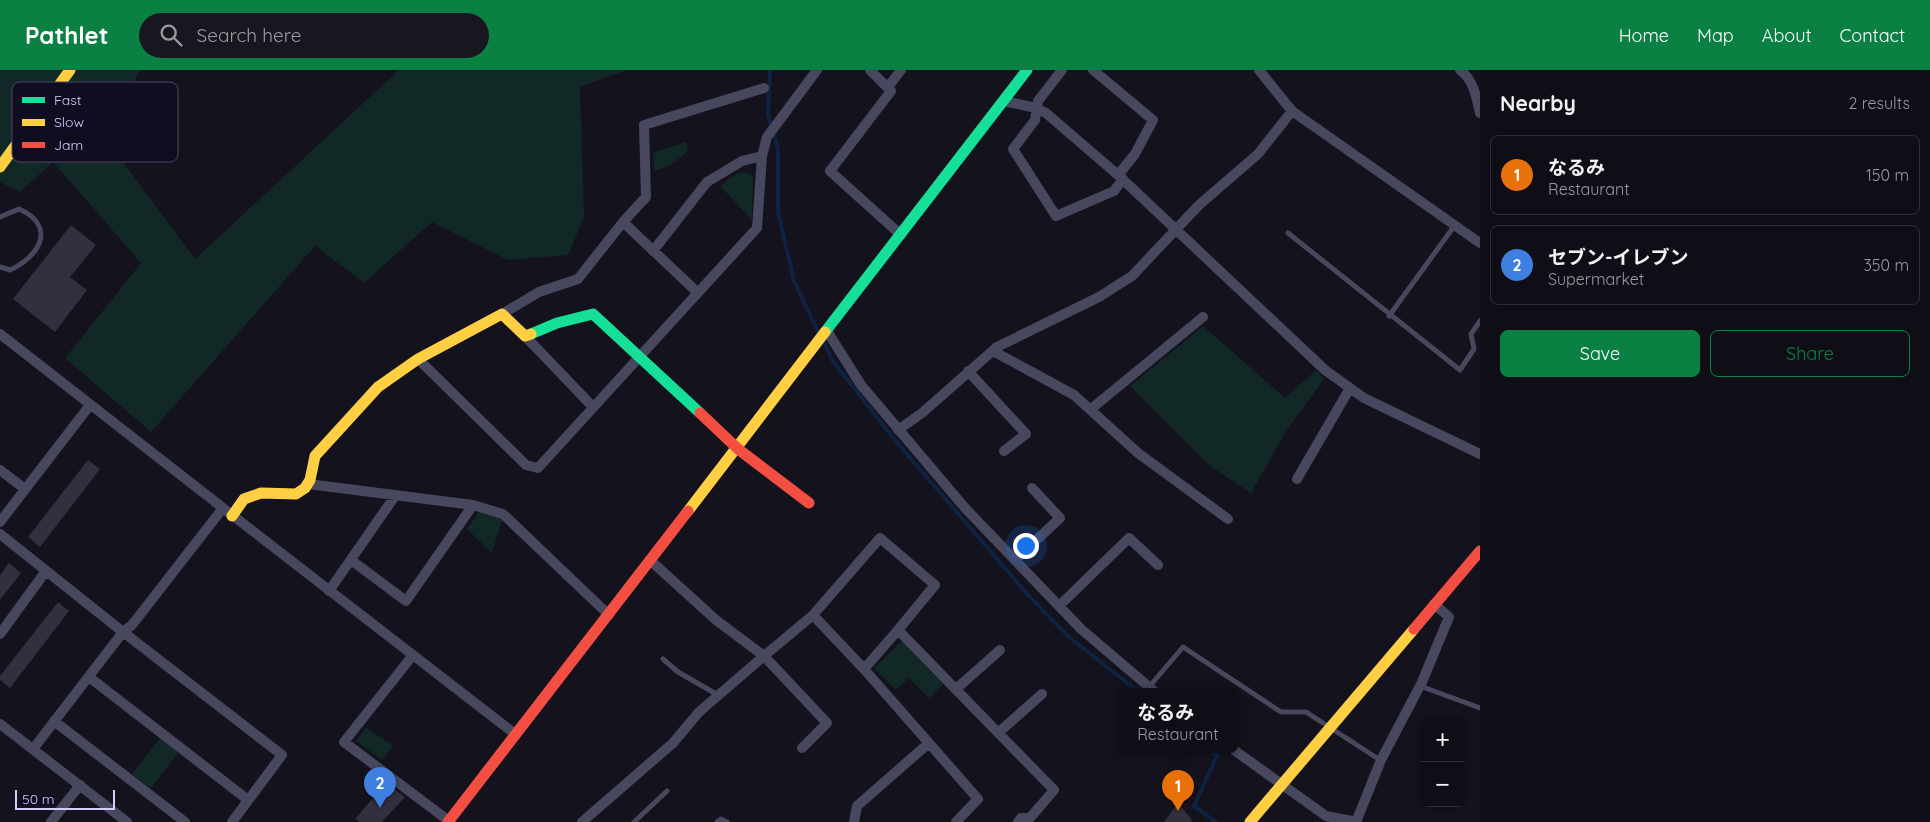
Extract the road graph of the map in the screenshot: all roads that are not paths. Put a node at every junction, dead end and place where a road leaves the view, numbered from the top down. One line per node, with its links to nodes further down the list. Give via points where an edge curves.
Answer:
1 (70, 70): 10 (street)
2 (817, 70): 18 (street, via 767,137)
3 (870, 70): 11 (street)
4 (901, 70): 11 (street)
5 (1028, 70): 13 (street)
6 (1062, 70): 14 (street)
7 (1093, 70): 20 (street, via 1153,120)
8 (1260, 70): 15 (street)
9 (1460, 70): 16 (street, via 1475,90)
10 (61, 82)
11 (888, 87): 26 (street, via 890,91 830,171)
12 (764, 88): 22 (street, via 644,125 646,197)
13 (1004, 101): 14 (street); 26 (street)
14 (1036, 108): 20 (street); 20 (street, via 1034,120 1013,149 1056,216 1114,191)
15 (1292, 110): 23 (street); 24 (street, via 1258,154)
16 (1480, 113)
17 (12, 150): 19 (street)
18 (762, 156): 28 (street, via 742,161 707,182); 30 (street, via 757,228)
19 (0, 167)
20 (1120, 177): 24 (street)
21 (0, 218): 29 (lane, via 19,209 38,222 41,232 33,255 23,264 10,270)
22 (623, 222): 28 (street); 31 (street, via 578,279 539,292)
23 (1455, 225): 27 (street); 32 (lane)
24 (1175, 228): 38 (street, via 1132,276 1099,297); 42 (street, via 1325,370)
25 (1288, 233): 32 (lane)
26 (901, 235): 35 (street)
27 (1480, 243)
28 (653, 251): 30 (street)
29 (0, 266)
30 (697, 292): 39 (street)
31 (502, 314): 37 (street); 40 (street)
32 (1389, 316): 34 (lane, via 1460,370 1474,349 1471,334)
33 (1204, 317): 45 (street)
34 (1480, 321)
35 (827, 331): 46 (street, via 862,385); 47 (street)
36 (0, 334): 43 (street)
37 (525, 336): 39 (street, via 557,323 593,314); 44 (street)
38 (993, 351): 41 (street); 45 (street, via 1074,395)
39 (638, 356): 44 (street); 47 (street)
40 (418, 359): 44 (street, via 526,465 533,467 538,468); 52 (street, via 378,387 315,456)
41 (968, 371): 46 (street); 48 (street, via 1026,434)
42 (1350, 388): 49 (street, via 1364,398); 51 (street)
43 (90, 405): 54 (street); 58 (street)
44 (593, 407)
45 (1091, 409): 59 (street, via 1138,453)
46 (898, 430): 64 (street)
47 (738, 449): 56 (street); 65 (street)
48 (1004, 451)
49 (1480, 454)
50 (0, 470): 54 (street)
51 (1297, 479)
52 (308, 484): 55 (street); 58 (street, via 296,494 261,493 244,499)
53 (1032, 488): 64 (street, via 1060,518)
54 (25, 489): 60 (street)
55 (395, 496): 57 (street); 63 (street)
56 (809, 503)
57 (473, 505): 63 (street, via 406,601); 71 (street, via 503,514)
58 (228, 512): 68 (street); 74 (street)
59 (1228, 520)
60 (0, 522)
61 (0, 534): 67 (street)
62 (1480, 551): 69 (street)
63 (351, 560): 68 (street)
64 (1015, 560): 70 (street)
65 (651, 561): 71 (street); 78 (street, via 716,620)
66 (1158, 565): 70 (street, via 1129,538)
67 (46, 571): 74 (street); 75 (street)
68 (329, 591): 77 (street)
69 (1434, 604): 82 (street, via 1449,617); 90 (street)
70 (1059, 606): 83 (street)
71 (609, 615): 93 (street)
72 (813, 615): 73 (street, via 880,538 935,585); 78 (street); 80 (street)
73 (898, 630): 80 (street); 85 (street)
74 (123, 632): 81 (street); 102 (street, via 282,754)
75 (0, 634)
76 (1000, 650): 85 (street)
77 (412, 655): 93 (street); 107 (street, via 344,742)
78 (764, 656): 87 (street); 95 (street, via 827,723)
79 (663, 659): 87 (lane)
80 (864, 669): 94 (street)
81 (89, 677): 89 (street); 102 (street)
82 (1420, 686): 88 (lane); 98 (street)
83 (1150, 688)
84 (1153, 688): 90 (lane, via 1183,647 1281,712 1306,712)
85 (956, 689): 92 (street)
86 (1042, 694): 92 (street)
87 (718, 696): 108 (street, via 699,712 673,743)
88 (1480, 708)
89 (54, 721): 96 (street); 105 (street)
90 (1329, 728): 98 (lane); 99 (street)
91 (2, 729): 96 (street)
92 (998, 733): 114 (street, via 1054,790 1030,818 1021,818)
93 (515, 734): 107 (street)
94 (929, 743): 112 (street, via 857,806); 113 (street, via 978,798)
95 (802, 748)
96 (33, 749): 100 (street)
97 (1238, 753): 99 (street)
98 (1381, 760): 116 (street)
99 (1281, 783): 115 (street); 116 (street, via 1326,816)
100 (80, 785): 103 (street); 104 (street)
101 (667, 792): 109 (lane)
102 (248, 800): 106 (street)
103 (51, 822)
104 (127, 822)
105 (185, 822)
106 (232, 822)
107 (450, 822)
108 (582, 822)
109 (634, 822)
110 (717, 822): 111 (lane, via 721,818)
111 (727, 822)
112 (854, 822)
113 (956, 822)
114 (1018, 822)
115 (1250, 822)
116 (1356, 822)

